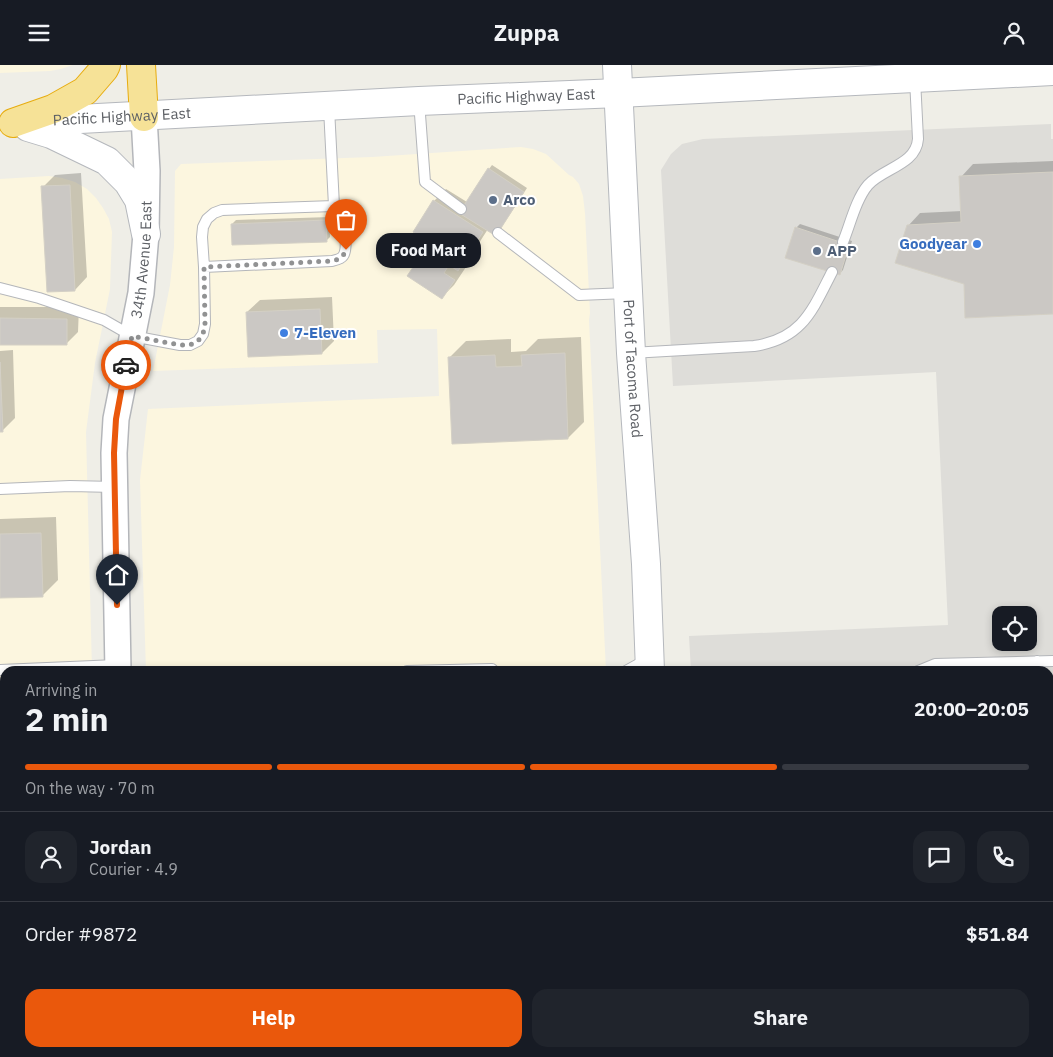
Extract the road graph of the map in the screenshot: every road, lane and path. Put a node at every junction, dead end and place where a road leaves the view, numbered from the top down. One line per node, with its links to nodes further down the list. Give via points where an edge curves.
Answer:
1 (106, 65): 10 (highway, via 85,91 53,109)
2 (141, 65): 9 (highway)
3 (618, 65): 6 (main road, Port of Tacoma Road)
4 (915, 71): 5 (main road, Pacific Highway East); 6 (main road, Pacific Highway East); 15 (lane, via 916,149 906,160 869,185)
5 (1053, 71)
6 (619, 93): 7 (main road, Pacific Highway East); 19 (main road, Port of Tacoma Road)
7 (419, 101): 8 (main road, Pacific Highway East); 12 (lane, via 425,181)
8 (329, 107): 9 (main road, Pacific Highway East); 11 (lane)
9 (144, 117): 10 (main road, Pacific Highway East); 14 (street, 34th Avenue East)
10 (6, 123): 14 (main road, via 51,134 107,161 128,182 139,200)
11 (334, 206): 16 (lane, via 222,210 214,213 203,227); 16 (lane, via 344,222 346,250 339,259)
12 (462, 209)
13 (498, 233): 19 (lane, via 579,295)
14 (146, 234): 20 (street, 34th Avenue East, via 141,293)
15 (843, 242)
16 (204, 267): 20 (lane, via 205,324 198,341 180,345)
17 (832, 272): 21 (lane, via 806,319 797,329 772,342 754,346)
18 (0, 288): 20 (lane, via 104,320)
19 (628, 293): 21 (main road, Port of Tacoma Road)
20 (132, 336): 22 (street, 34th Avenue East, via 116,419)
21 (631, 353): 25 (main road, Port of Tacoma Road)
22 (114, 487): 23 (lane); 26 (street, 34th Avenue East)
23 (0, 489)
24 (1053, 661): 28 (lane)
25 (650, 665)
26 (118, 666)
27 (930, 666): 28 (lane)
28 (1037, 666)

